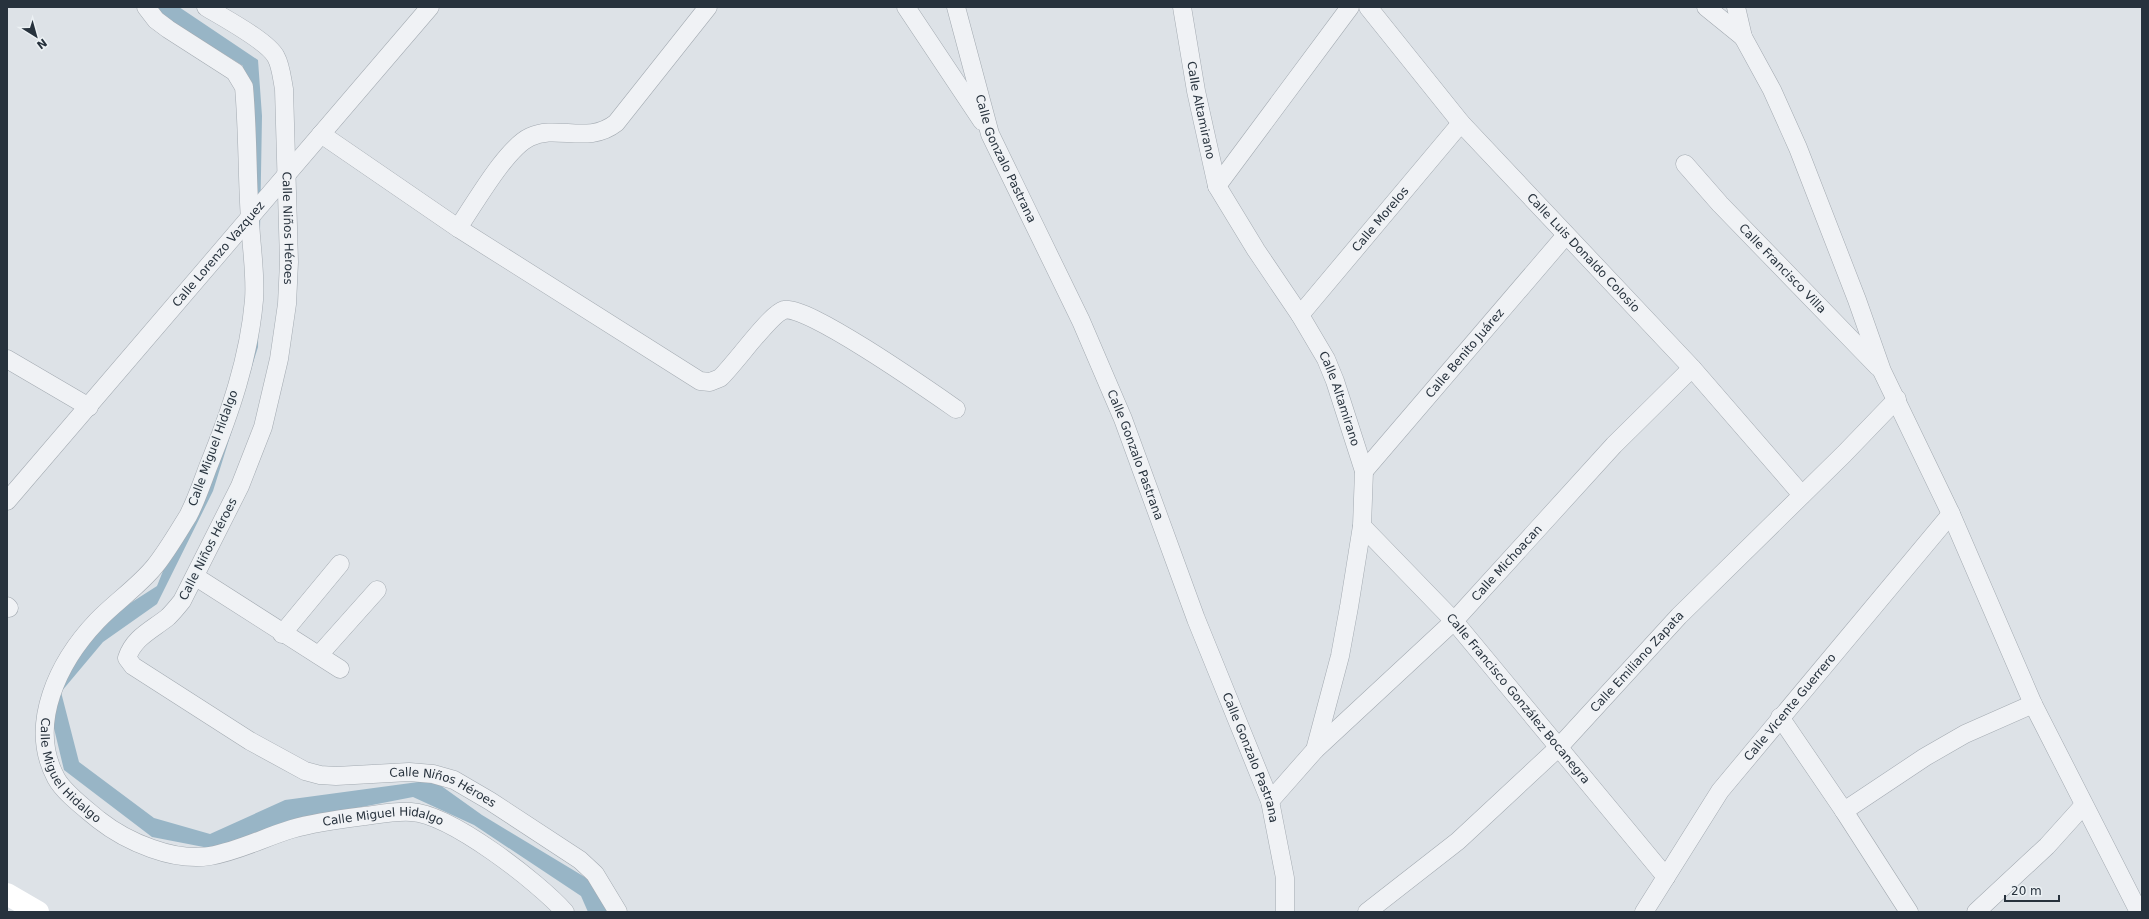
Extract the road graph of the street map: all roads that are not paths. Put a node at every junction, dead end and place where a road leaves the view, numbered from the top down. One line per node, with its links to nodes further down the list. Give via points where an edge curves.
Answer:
1 (146, 7): 19 (street, via 156,20 168,29 235,72 244,87)
2 (206, 7): 17 (street, Calle Niños Héroes, via 266,46 276,56 284,90)
3 (430, 7): 14 (street, Calle Lorenzo Vazquez)
4 (708, 7): 20 (street, via 616,123 601,132 542,133 531,136 522,142 500,167)
5 (906, 7): 15 (street)
6 (956, 7): 15 (street, Calle Gonzalo Pastrana)
7 (1182, 7): 18 (street, Calle Altamirano)
8 (1350, 7): 18 (street)
9 (1368, 7): 13 (street, Calle Luis Donaldo Colosio)
10 (1706, 7): 12 (street)
11 (1736, 7): 12 (street)
12 (1743, 37): 25 (street, via 1772,90 1798,148)
13 (1461, 123): 21 (street, Calle Luis Donaldo Colosio); 22 (street, Calle Morelos)
14 (322, 134): 17 (street, Calle Lorenzo Vazquez); 20 (street)
15 (990, 134): 45 (street, Calle Gonzalo Pastrana, via 1081,322 1124,419 1196,619)
16 (1685, 164): 25 (street, Calle Francisco Villa, via 1725,210)
17 (281, 181): 19 (street, Calle Lorenzo Vazquez); 35 (street, Calle Niños Héroes, via 289,262 287,304 277,366 263,427 240,486)
18 (1216, 186): 22 (street, Calle Altamirano)
19 (252, 213): 27 (street, Calle Lorenzo Vazquez); 51 (street, Calle Miguel Hidalgo, via 254,303 248,345 220,436 189,513 157,564 96,621 51,691 45,731 48,754 57,780 83,806 114,831 170,855 208,857 293,829 330,821 409,812 426,814 444,821 470,837 551,896)
20 (458, 228): 28 (street, via 700,381 710,382 720,378 773,317 784,310 795,309 868,350)
21 (1566, 235): 24 (street, Calle Luis Donaldo Colosio); 29 (street, Calle Benito Juárez)
22 (1300, 315): 29 (street, Calle Altamirano, via 1326,358)
23 (7, 359): 27 (street)
24 (1692, 368): 30 (street, Calle Luis Donaldo Colosio); 37 (street, Calle Michoacan, via 1614,444)
25 (1882, 371): 26 (street)
26 (1896, 399): 30 (street, Calle Emiliano Zapata); 32 (street)
27 (88, 407): 31 (street, Calle Lorenzo Vazquez)
28 (956, 409)
29 (1364, 471): 33 (street, Calle Altamirano)
30 (1802, 495): 43 (street, Calle Emiliano Zapata, via 1679,616)
31 (7, 501)
32 (1951, 514): 41 (street); 42 (street, Calle Vicente Guerrero)
33 (1362, 526): 37 (street, Calle Francisco González Bocanegra); 44 (street, Calle Altamirano, via 1340,656)
34 (340, 564): 38 (street)
35 (196, 577): 38 (street); 52 (street, Calle Niños Héroes, via 182,601 169,616 140,637 131,648 127,658 132,666 250,740 305,771 336,776 409,772 433,774 454,780 580,860 595,874)
36 (377, 590): 39 (street)
37 (1454, 621): 43 (street, Calle Francisco González Bocanegra); 44 (street, Calle Michoacan)
38 (282, 634): 39 (street)
39 (319, 655): 40 (street)
40 (340, 669)
41 (2033, 704): 46 (street); 47 (street, via 1965,734 1925,757)
42 (1780, 717): 47 (street); 48 (street, Calle Vicente Guerrero, via 1720,791)
43 (1558, 746): 48 (street, Calle Francisco González Bocanegra); 54 (street, Calle Emiliano Zapata, via 1458,841)
44 (1315, 750): 45 (street, Calle Altamirano)
45 (1270, 801): 53 (street, Calle Gonzalo Pastrana, via 1285,878)
46 (2083, 806): 57 (street, via 2047,846); 58 (street)
47 (1844, 811): 56 (street)
48 (1666, 878): 55 (street, Calle Vicente Guerrero)
49 (7, 894): 50 (main road)
50 (38, 912)
51 (565, 912)
52 (618, 912)
53 (1285, 912)
54 (1367, 912)
55 (1644, 912)
56 (1909, 912)
57 (1976, 912)
58 (2139, 912)

